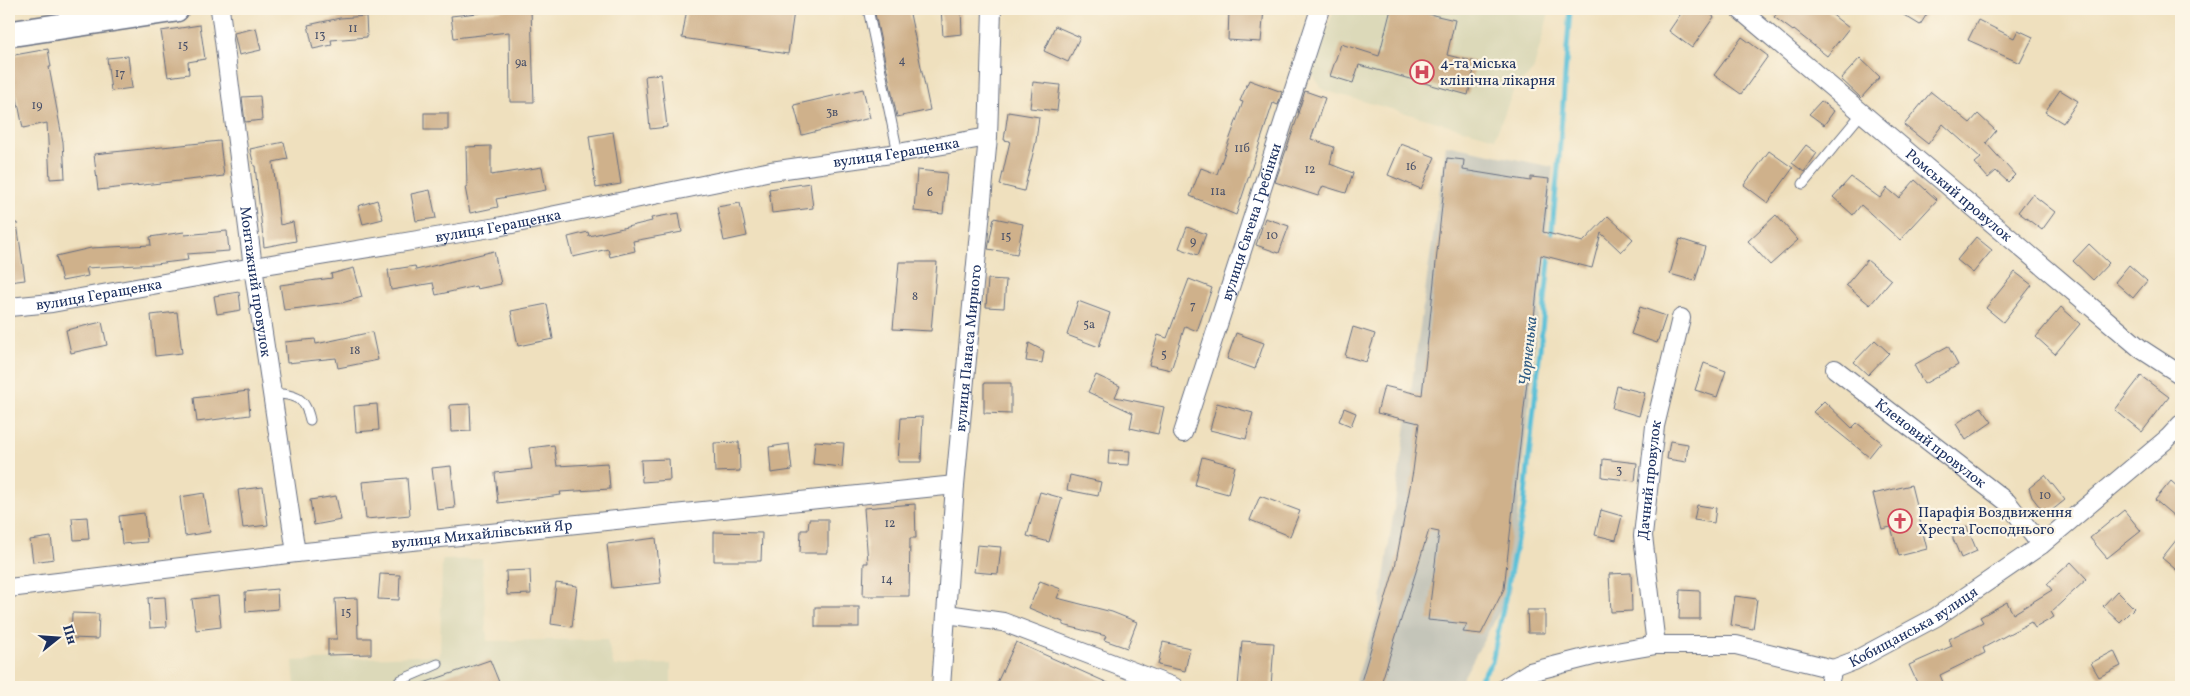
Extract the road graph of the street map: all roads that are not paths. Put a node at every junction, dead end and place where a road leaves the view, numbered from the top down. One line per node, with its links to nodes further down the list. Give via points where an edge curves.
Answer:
1 (176, 9): 7 (main road)
2 (220, 9): 12 (street, Монтажний провулок)
3 (868, 9): 10 (lane)
4 (992, 9): 9 (street, вулиця Панаса Мирного)
5 (1320, 9): 20 (street, вулиця Євгена Гребінки)
6 (1739, 9): 8 (street, Ромський провулок)
7 (9, 34)
8 (1862, 113): 11 (lane); 16 (street, Ромський провулок, via 2141,349)
9 (988, 137): 10 (street, вулиця Геращенка); 21 (street, вулиця Панаса Мирного)
10 (898, 153): 12 (street, вулиця Геращенка, via 771,171 497,227)
11 (1803, 184)
12 (253, 267): 13 (street, вулиця Геращенка, via 52,303); 17 (street, Монтажний провулок)
13 (9, 307)
14 (1681, 318): 26 (street, Дачний провулок, via 1655,426 1643,536)
15 (1835, 369): 22 (street, Кленовий провулок, via 2007,502)
16 (2181, 375)
17 (272, 393): 18 (lane, via 294,394 308,407); 23 (street, Монтажний провулок)
18 (310, 420)
19 (2181, 424): 22 (street, Кобищанська вулиця)
20 (1183, 433)
21 (955, 485): 23 (street, вулиця Михайлівський Яр); 25 (street, вулиця Панаса Мирного)
22 (2041, 545): 28 (street, Кобищанська вулиця, via 1936,616)
23 (296, 553): 24 (street, вулиця Михайлівський Яр)
24 (9, 588)
25 (947, 614): 30 (street, вулиця Панаса Мирного); 31 (street, via 1003,622)
26 (1656, 645): 28 (street, Кобищанська вулиця, via 1736,645); 32 (street, Кобищанська вулиця, via 1530,672)
27 (438, 664): 29 (lane, via 401,680)
28 (1833, 669): 33 (street)
29 (394, 687)
30 (941, 687)
31 (1174, 687)
32 (1506, 687)
33 (1828, 687)

